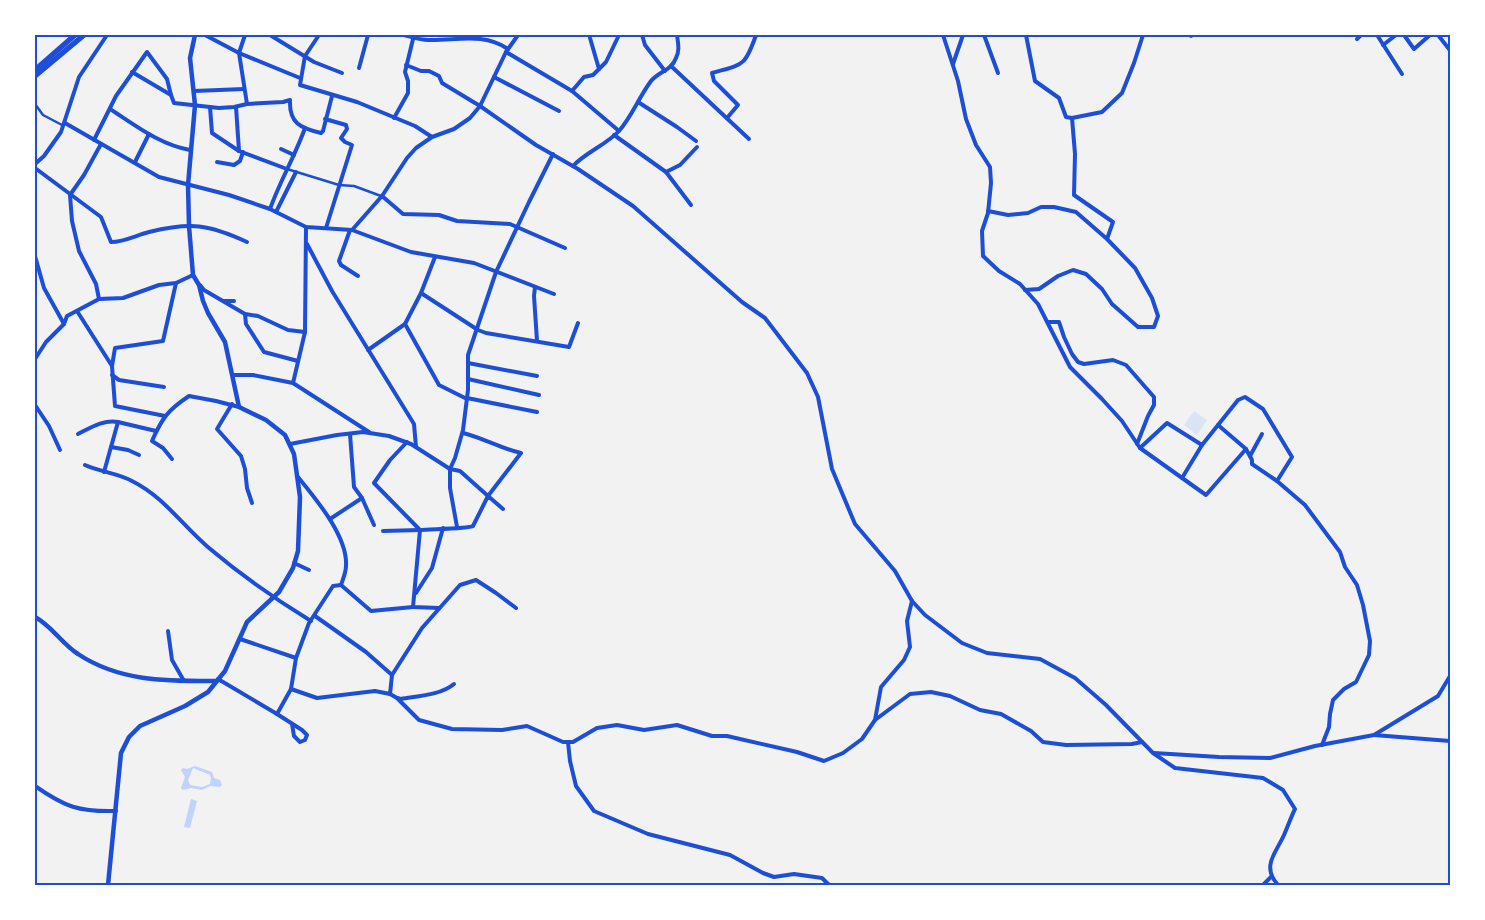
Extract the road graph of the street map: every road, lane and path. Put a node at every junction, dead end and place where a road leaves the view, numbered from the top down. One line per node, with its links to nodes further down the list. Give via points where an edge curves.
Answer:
1 (75, 35): 40 (main road)
2 (84, 35): 46 (main road)
3 (107, 35): 67 (street, via 79,77)
4 (195, 35): 50 (street, via 190,58)
5 (205, 35): 33 (street)
6 (245, 35): 33 (street)
7 (270, 35): 34 (street)
8 (319, 35): 34 (street)
9 (368, 35): 38 (street)
10 (404, 35): 27 (street)
11 (518, 35): 32 (street)
12 (619, 35): 39 (street)
13 (642, 35): 41 (street, via 645,45)
14 (677, 35): 37 (street, via 679,49)
15 (756, 35): 64 (street, via 749,55 741,64 712,73 714,81 738,105)
16 (943, 35): 35 (street)
17 (963, 35): 35 (street)
18 (984, 35): 44 (street)
19 (1026, 35): 65 (street, via 1035,81 1059,98 1066,116)
20 (1143, 35): 65 (street, via 1122,93 1102,112)
21 (1361, 35): 29 (street)
22 (1377, 35): 30 (street)
23 (1396, 35): 30 (street)
24 (1404, 35): 25 (street, via 1414,49)
25 (1430, 35)
26 (1438, 35): 31 (street)
27 (414, 36): 32 (street, via 427,40 484,39 500,43); 36 (street)
28 (590, 38): 39 (street)
29 (1357, 39)
30 (1383, 45): 45 (street)
31 (1449, 48)
32 (507, 50): 47 (street); 51 (street)
33 (239, 52): 48 (street); 49 (street)
34 (304, 56): 43 (street); 48 (street)
35 (953, 64): 97 (street, via 966,119 976,145 990,167)
36 (406, 65): 58 (street, via 439,76 442,83); 63 (street, via 408,93)
37 (671, 66): 41 (street); 64 (street)
38 (360, 68)
39 (599, 69): 51 (street, via 584,77)
40 (35, 70)
41 (665, 71): 54 (street, via 653,79)
42 (132, 72): 52 (street); 52 (street, via 147,52 167,79); 61 (street)
43 (342, 72)
44 (998, 74)
45 (1402, 74)
46 (35, 76)
47 (494, 77): 58 (street); 62 (street)
48 (300, 78): 53 (street, via 300,85)
49 (244, 89): 50 (street); 56 (street)
50 (194, 91): 57 (street)
51 (572, 91): 69 (street)
52 (171, 95): 57 (street, via 174,103)
53 (332, 96): 63 (street, via 357,102); 66 (street)
54 (638, 102): 69 (street); 75 (street)
55 (35, 104): 67 (street, via 54,122)
56 (247, 104): 60 (street); 68 (street, via 290,100 292,119)
57 (196, 105): 59 (street); 79 (street)
58 (480, 106): 72 (street, via 454,129); 81 (street)
59 (210, 107): 60 (street); 80 (street, via 212,132)
60 (236, 107): 80 (street)
61 (110, 109): 70 (street); 74 (street)
62 (559, 111)
63 (394, 118): 72 (street)
64 (727, 118): 73 (street)
65 (1072, 118): 104 (street, via 1074,195 1113,222)
66 (325, 119): 68 (street, via 320,133); 92 (street, via 346,125 341,138 352,144)
67 (64, 125): 74 (street); 85 (street)
68 (305, 128): 82 (street)
69 (619, 131): 71 (street)
70 (149, 134): 79 (street, via 170,145); 83 (street)
71 (614, 135): 86 (street); 90 (street)
72 (432, 137): 94 (street, via 407,158)
73 (749, 139)
74 (94, 140): 76 (street)
75 (696, 141)
76 (102, 144): 83 (street); 93 (street)
77 (697, 147): 90 (street, via 680,165)
78 (281, 149): 82 (street)
79 (190, 150): 91 (street)
80 (241, 152): 84 (street, via 240,161 234,165); 88 (street)
81 (553, 154): 86 (street); 100 (street)
82 (294, 155): 88 (street)
83 (135, 162): 91 (street, via 159,177)
84 (217, 162)
85 (35, 164)
86 (573, 166): 189 (street, via 633,206 735,297 765,318 806,373 818,398 832,469 855,524 895,571)
87 (35, 168): 93 (street)
88 (287, 169): 89 (street); 96 (street)
89 (296, 172): 92 (street); 98 (street)
90 (666, 172): 95 (street)
91 (188, 185): 96 (street); 99 (street)
92 (339, 185): 94 (street, via 354,186); 102 (street)
93 (70, 195): 99 (street, via 101,217 111,242); 119 (street, via 79,251)
94 (382, 196): 100 (street, via 403,214 439,215); 103 (street)
95 (691, 205)
96 (270, 209): 98 (street)
97 (988, 211): 104 (street, via 1008,215 1054,207 1076,212); 116 (street, via 982,231 983,256)
98 (276, 212): 101 (street)
99 (189, 226): 105 (street, via 219,230); 111 (street)
100 (517, 226): 107 (street); 110 (street)
101 (306, 228): 102 (street); 106 (street)
102 (326, 228): 103 (street)
103 (351, 230): 109 (street, via 411,252); 112 (street, via 339,261)
104 (1107, 239): 116 (street, via 1135,268 1144,283 1158,316 1154,327 1138,327 1086,274 1073,270 1039,289)
105 (247, 242)
106 (306, 242): 129 (street); 131 (street)
107 (565, 248)
108 (35, 256): 126 (street, via 44,288)
109 (435, 257): 110 (street, via 460,260); 117 (street)
110 (496, 272): 115 (street); 128 (street)
111 (193, 275): 113 (street); 114 (street)
112 (358, 276)
113 (176, 283): 119 (street, via 159,285 123,298); 135 (street, via 163,341 115,348)
114 (199, 285): 120 (street); 137 (street, via 208,313 225,342)
115 (535, 287): 118 (street); 130 (street)
116 (1025, 290): 124 (street)
117 (421, 293): 127 (street); 128 (street)
118 (554, 294)
119 (100, 299): 122 (street)
120 (224, 301): 121 (street); 123 (street)
121 (234, 301)
122 (77, 311): 126 (street, via 67,316); 135 (street)
123 (245, 314): 129 (street, via 258,316 288,330); 133 (street, via 246,324 264,352)
124 (1048, 322): 160 (street, via 1070,367 1122,421); 160 (street, via 1059,322 1078,362 1090,364 1113,360 1126,365 1154,396 1154,405)
125 (578, 323): 130 (street, via 569,347)
126 (64, 324): 132 (street)
127 (405, 324): 131 (street); 143 (street, via 439,385)
128 (478, 330): 130 (street); 134 (street)
129 (305, 332): 133 (street)
130 (536, 341)
131 (368, 350): 162 (street, via 414,424)
132 (35, 359)
133 (298, 361): 140 (street)
134 (468, 363): 138 (street); 139 (street)
135 (112, 366): 136 (street)
136 (112, 375): 141 (street, via 119,380); 148 (street, via 116,406)
137 (233, 375): 140 (street, via 253,375); 146 (street)
138 (536, 376)
139 (468, 380): 142 (street); 143 (street)
140 (293, 383): 155 (street)
141 (164, 388)
142 (539, 395)
143 (467, 398): 147 (street); 152 (street)
144 (232, 404): 146 (street); 148 (street, via 190,396); 176 (street, via 217,429 242,456)
145 (35, 405): 164 (street)
146 (239, 407): 158 (street, via 266,420 285,434)
147 (538, 412)
148 (165, 416): 151 (street)
149 (118, 422): 151 (street); 153 (street, via 98,424); 161 (street)
150 (1218, 425): 159 (street); 163 (street); 173 (street, via 1238,400 1245,397 1263,409 1292,457)
151 (156, 431): 167 (street, via 152,441)
152 (463, 432): 169 (street); 174 (street, via 521,453)
153 (78, 434)
154 (350, 434): 155 (street); 158 (street); 175 (street, via 354,487)
155 (371, 434): 157 (street)
156 (1262, 434): 166 (street)
157 (407, 442): 162 (street); 182 (street, via 374,483)
158 (290, 444): 171 (street)
159 (1202, 445): 160 (street, via 1167,423); 172 (street)
160 (1139, 446): 172 (street)
161 (111, 447): 165 (street); 170 (street)
162 (416, 447): 169 (street)
163 (1246, 449): 166 (street); 172 (street, via 1206,496)
164 (60, 450)
165 (139, 455)
166 (1250, 456): 173 (street, via 1252,464)
167 (172, 459)
168 (85, 465): 170 (street)
169 (450, 469): 174 (street, via 460,471); 180 (street)
170 (104, 472): 188 (street, via 131,480 162,500 208,547)
171 (298, 477): 178 (street); 184 (street, via 300,539)
172 (1182, 478)
173 (1277, 481): 214 (street, via 1305,505 1340,552 1345,568 1357,585 1370,642 1369,654 1356,682 1344,688 1333,700 1329,727)
174 (488, 496): 177 (street); 180 (street, via 473,526)
175 (362, 498): 178 (street); 179 (street)
176 (252, 503)
177 (503, 509)
178 (330, 519): 186 (street, via 346,553)
179 (374, 525)
180 (457, 527): 181 (street)
181 (443, 528): 182 (street); 187 (street, via 432,568)
182 (420, 530): 183 (street); 187 (street)
183 (383, 531)
184 (294, 564): 185 (street); 188 (street)
185 (309, 570)
186 (341, 585): 190 (street, via 371,611); 193 (street, via 333,586)
187 (414, 595): 190 (street)
188 (274, 598): 195 (street); 197 (street, via 247,622)
189 (912, 601): 208 (street, via 907,621 910,647 904,660 881,687); 213 (street, via 962,643 987,653 1040,659 1075,678)
190 (413, 606): 191 (street)
191 (439, 608): 192 (street, via 460,585 476,580); 199 (street)
192 (516, 608)
193 (315, 616): 195 (street); 199 (street)
194 (35, 617): 202 (street, via 65,644 96,664 131,677)
195 (311, 621): 198 (street)
196 (168, 631): 202 (street, via 172,660)
197 (240, 639): 198 (street); 201 (street, via 225,671)
198 (296, 658): 204 (street)
199 (392, 675): 205 (street)
200 (1450, 676): 210 (street, via 1438,696)
201 (217, 680): 202 (street); 207 (street); 217 (street, via 208,692 140,726 129,737 121,753)
202 (184, 681)
203 (454, 684): 206 (street, via 447,690)
204 (291, 689): 205 (street, via 317,698 374,691); 207 (street)
205 (390, 694): 206 (street)
206 (397, 698): 212 (street, via 419,720 435,725 452,729 502,730 527,726)
207 (277, 714): 209 (street)
208 (875, 720): 212 (street, via 862,739 843,753 824,761 727,736 712,736 677,724 644,730 617,725 597,728); 213 (street, via 910,694 931,692 1001,714 1043,742 1066,745)
209 (292, 724): 209 (street, via 294,736 300,742 306,740 307,735)
210 (1374, 735): 211 (street); 214 (street)
211 (1450, 741)
212 (568, 742): 220 (street, via 576,786 594,811 648,834 730,855 774,877 794,874 822,878)
213 (1142, 742): 215 (street)
214 (1322, 745): 215 (street, via 1270,758)
215 (1153, 753): 218 (street, via 1175,768 1263,778 1283,790 1294,809 1270,862)
216 (35, 786): 217 (street, via 65,805 90,812)
217 (116, 811): 219 (street)
218 (1271, 877): 221 (street); 222 (street)
219 (108, 885)
220 (829, 885)
221 (1263, 885)
222 (1278, 885)

